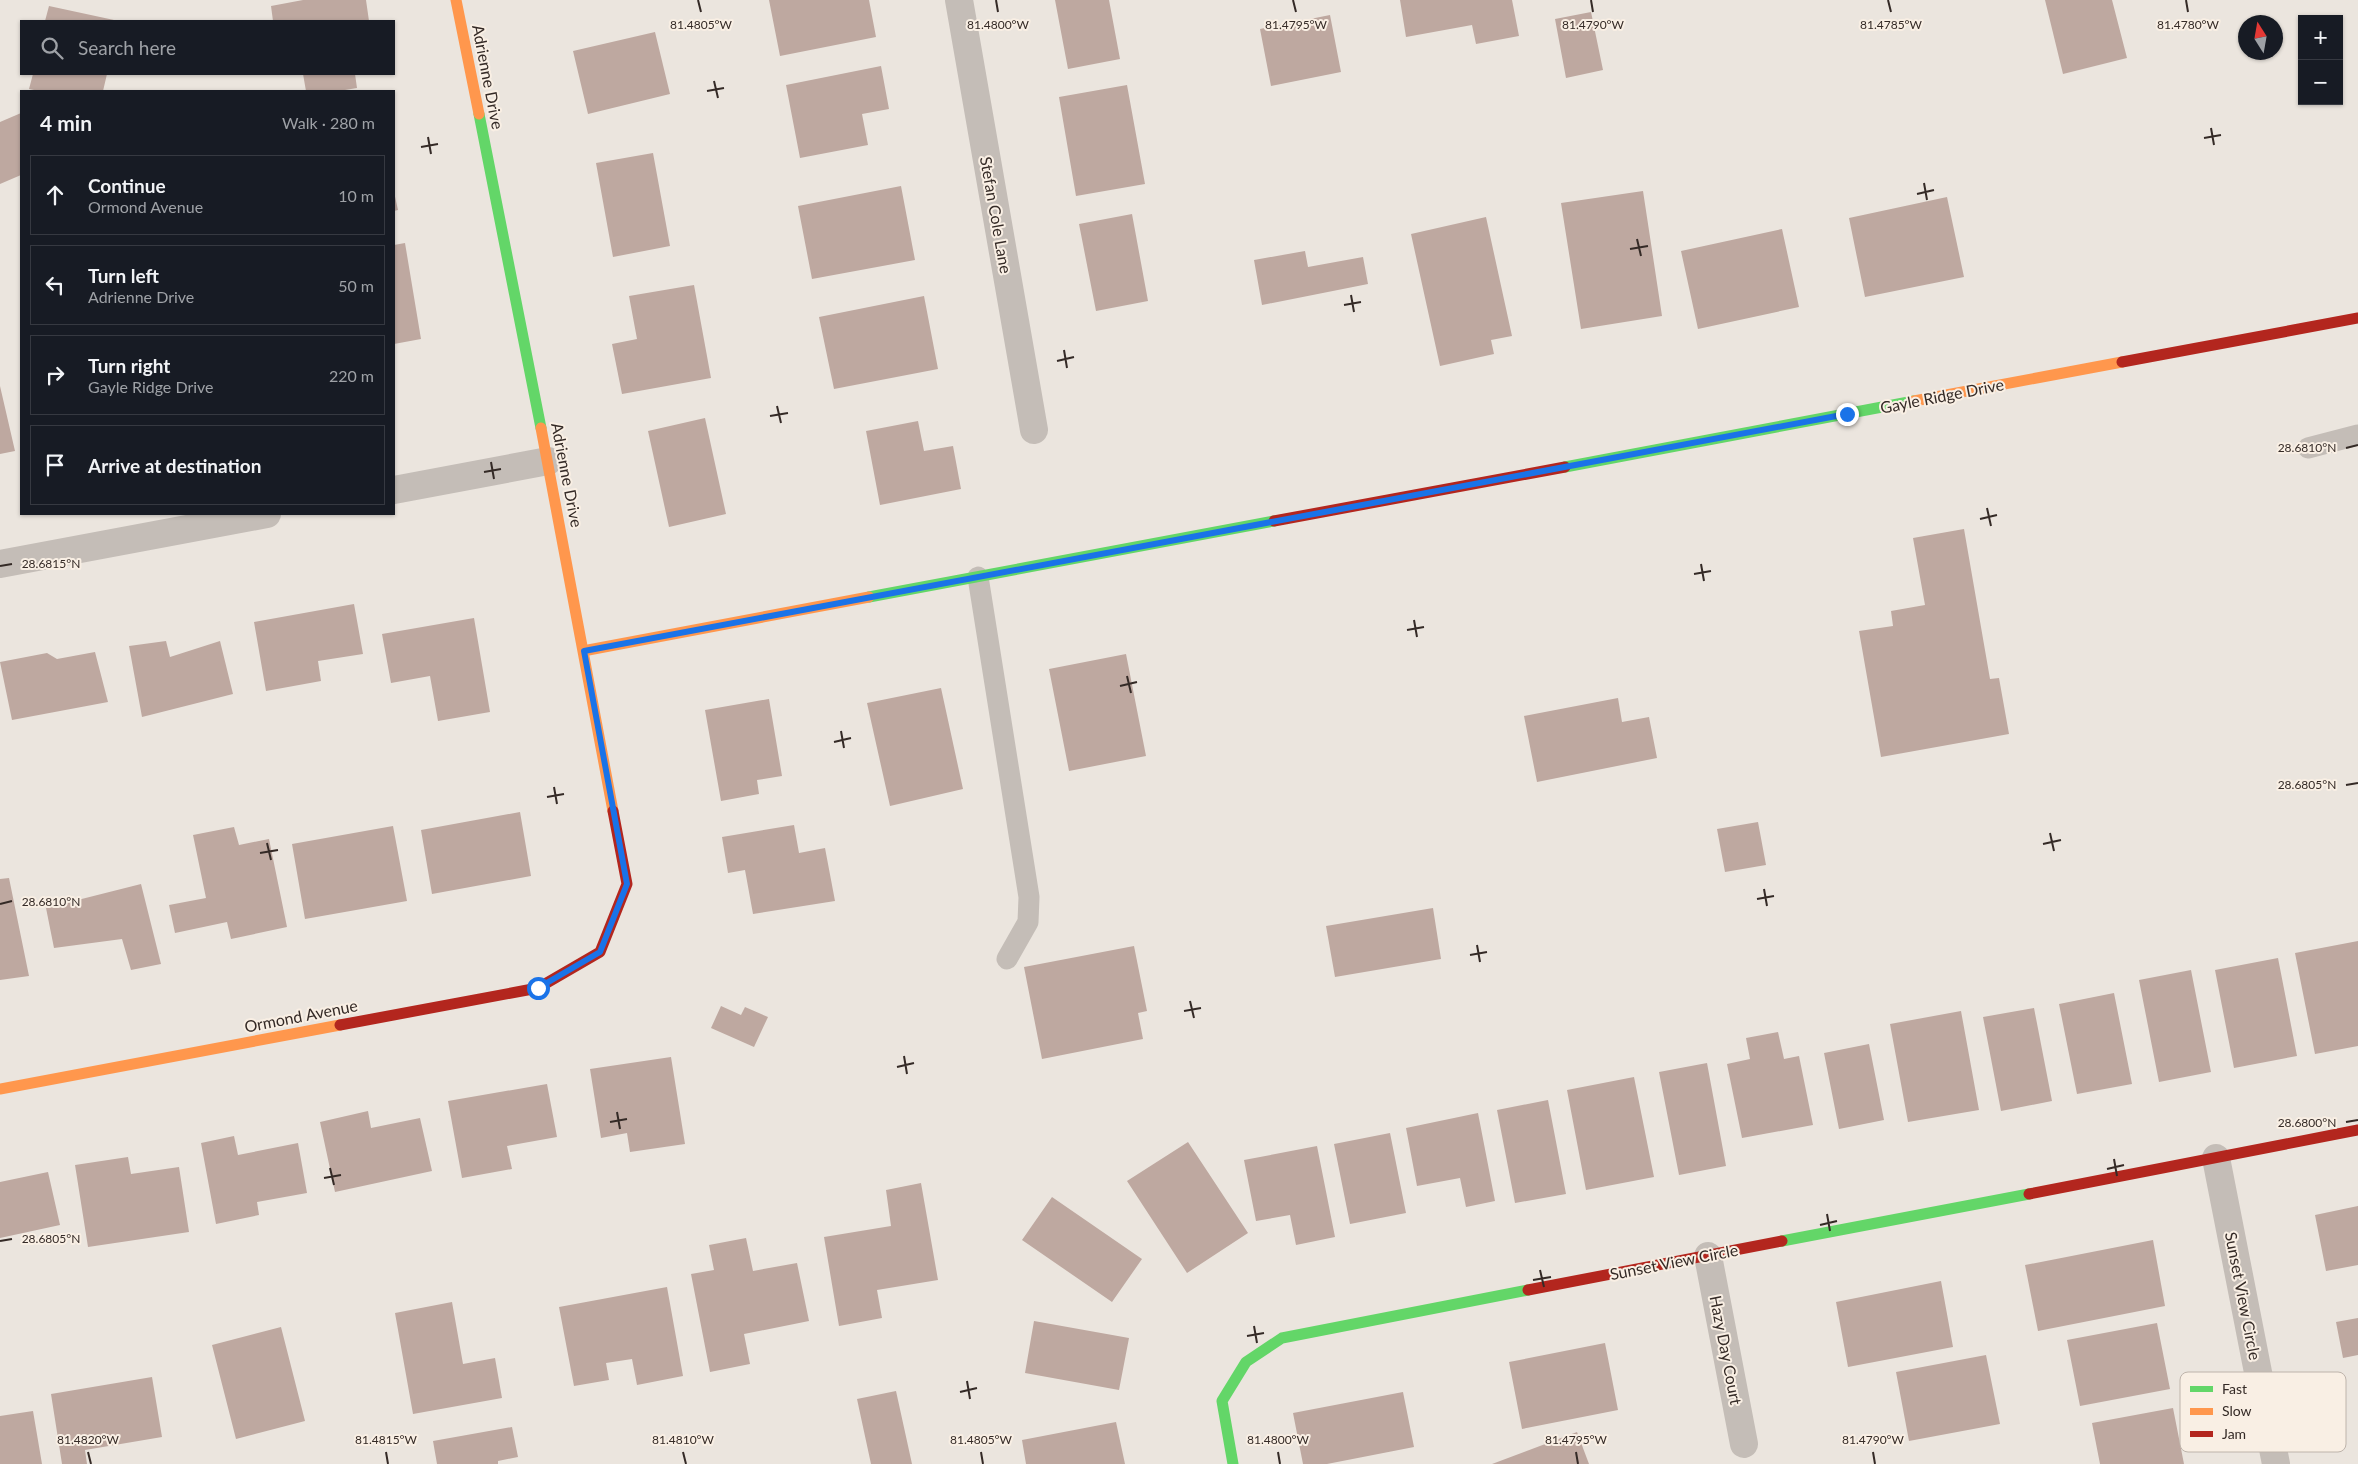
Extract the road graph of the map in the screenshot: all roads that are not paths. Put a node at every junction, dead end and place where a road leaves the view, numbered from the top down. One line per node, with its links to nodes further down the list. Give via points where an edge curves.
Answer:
1 (456, 0): 7 (street, Adrienne Drive)
2 (959, 0): 4 (street, Stefan Cole Lane)
3 (2358, 318): 11 (street, Gayle Ridge Drive)
4 (1034, 430)
5 (2358, 436): 6 (lane)
6 (2308, 448)
7 (548, 461): 8 (street); 12 (street, Adrienne Drive)
8 (395, 490)
9 (262, 515): 10 (street)
10 (0, 564)
11 (978, 577): 12 (street, Gayle Ridge Drive); 14 (lane, via 1029,897 1028,922)
12 (584, 651): 13 (street, Adrienne Drive, via 627,884)
13 (600, 952): 15 (street, Ormond Avenue, via 538,988)
14 (1008, 959)
15 (0, 1089)
16 (2358, 1130): 17 (street, Sunset View Circle)
17 (2216, 1158): 18 (street, Sunset View Circle); 19 (street, Sunset View Circle)
18 (1708, 1256): 20 (street, Hazy Day Court); 21 (street, Sunset View Circle, via 1282,1338 1246,1362 1222,1402)
19 (2258, 1372)
20 (1744, 1444)
21 (1233, 1464)

